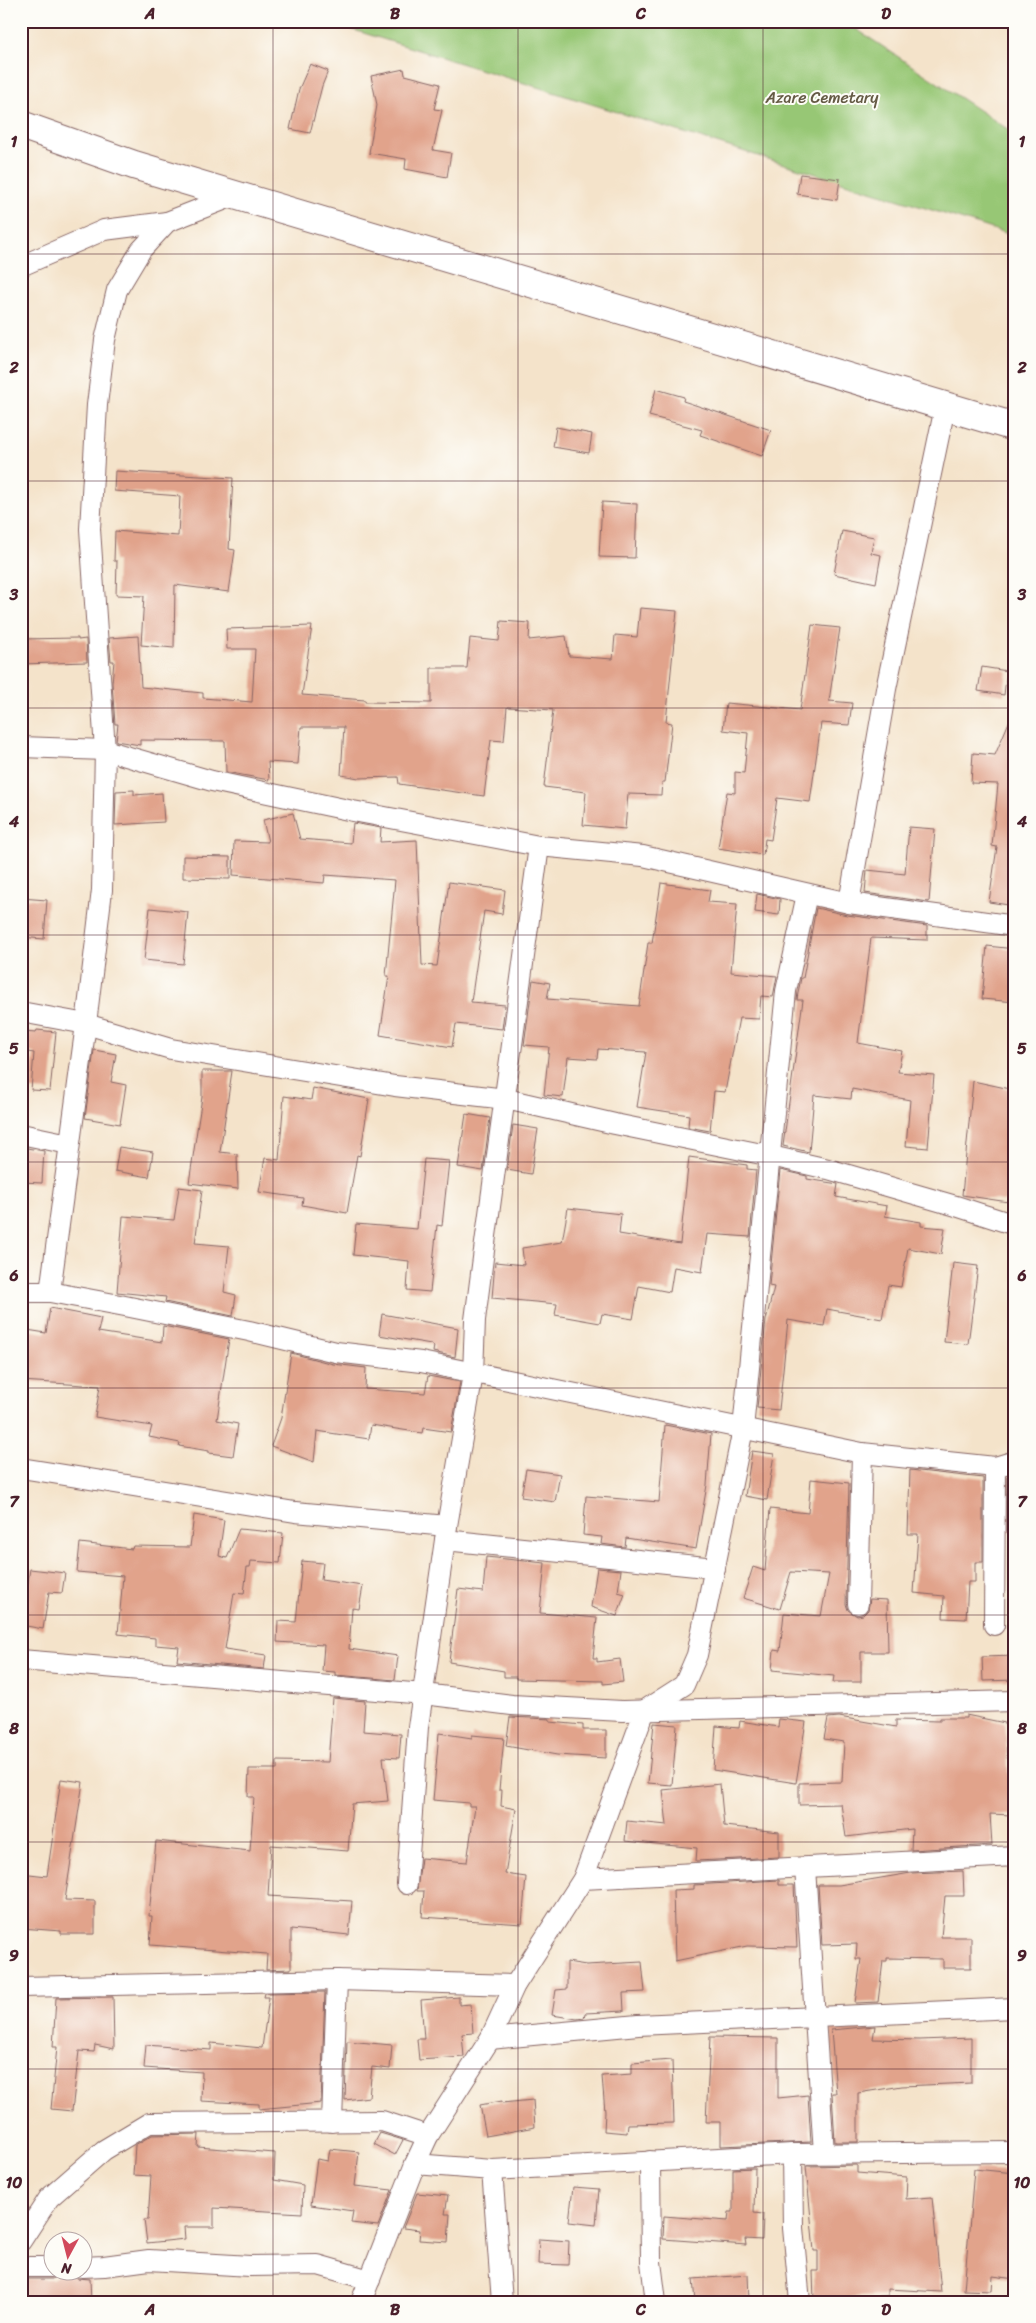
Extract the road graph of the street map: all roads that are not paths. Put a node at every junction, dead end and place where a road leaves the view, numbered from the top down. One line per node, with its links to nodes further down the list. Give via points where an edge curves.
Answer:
1 (21, 125): 2 (street, via 134,165)
2 (236, 195): 3 (street); 5 (street)
3 (167, 222): 4 (street, via 104,230); 8 (street, via 141,250 117,290 105,340 97,405 90,528)
4 (21, 266)
5 (945, 407): 6 (street); 11 (street, via 886,688)
6 (1015, 427)
7 (21, 747): 8 (street)
8 (105, 750): 9 (street, via 212,781); 14 (street, via 102,890)
9 (539, 846): 10 (street, via 643,856); 15 (street)
10 (806, 894): 11 (street); 18 (street, via 786,991)
11 (849, 904): 12 (street)
12 (1015, 926)
13 (21, 1012): 14 (street)
14 (86, 1024): 15 (street, via 181,1051 395,1086); 17 (street)
15 (506, 1099): 18 (street); 22 (street, via 475,1320)
16 (21, 1134): 17 (street)
17 (69, 1144): 21 (street)
18 (771, 1156): 19 (street, via 828,1169); 23 (street)
19 (1015, 1225)
20 (21, 1292): 21 (street)
21 (50, 1292): 22 (street, via 249,1331 336,1352 421,1362)
22 (473, 1374): 23 (street); 28 (street)
23 (742, 1429): 24 (street); 29 (street)
24 (862, 1453): 26 (street); 30 (street)
25 (1015, 1461): 26 (street)
26 (995, 1467): 31 (street)
27 (21, 1468): 28 (street, via 265,1508 375,1520)
28 (446, 1533): 29 (street); 33 (street)
29 (715, 1568): 35 (street, via 697,1655 684,1685)
30 (858, 1604)
31 (994, 1625)
32 (21, 1660): 33 (street)
33 (424, 1694): 35 (street, via 512,1705); 39 (street, via 418,1727)
34 (1015, 1701): 35 (street)
35 (645, 1710): 38 (street)
36 (1015, 1856): 37 (street)
37 (805, 1868): 38 (street); 44 (street)
38 (583, 1879): 41 (street)
39 (407, 1884)
40 (337, 1980): 41 (street); 42 (street); 46 (street)
41 (514, 1984): 45 (street)
42 (21, 1986)
43 (1015, 2008): 44 (street)
44 (816, 2018): 45 (street, via 638,2026); 49 (street)
45 (490, 2039): 47 (street)
46 (332, 2122): 47 (street, via 382,2121); 54 (street, via 149,2124 104,2150 49,2198)
47 (428, 2136): 52 (street)
48 (1015, 2152): 49 (street)
49 (824, 2153): 50 (street)
50 (792, 2154): 51 (street); 62 (street, via 793,2228)
51 (650, 2161): 53 (street); 61 (street, via 651,2262)
52 (415, 2164): 53 (street); 58 (street)
53 (492, 2170): 60 (street)
54 (21, 2241)
55 (21, 2267): 56 (street)
56 (42, 2267)
57 (92, 2267): 58 (street, via 149,2260 250,2266 318,2265)
58 (370, 2280): 59 (street)
59 (361, 2302)
60 (502, 2302)
61 (656, 2302)
62 (800, 2302)

